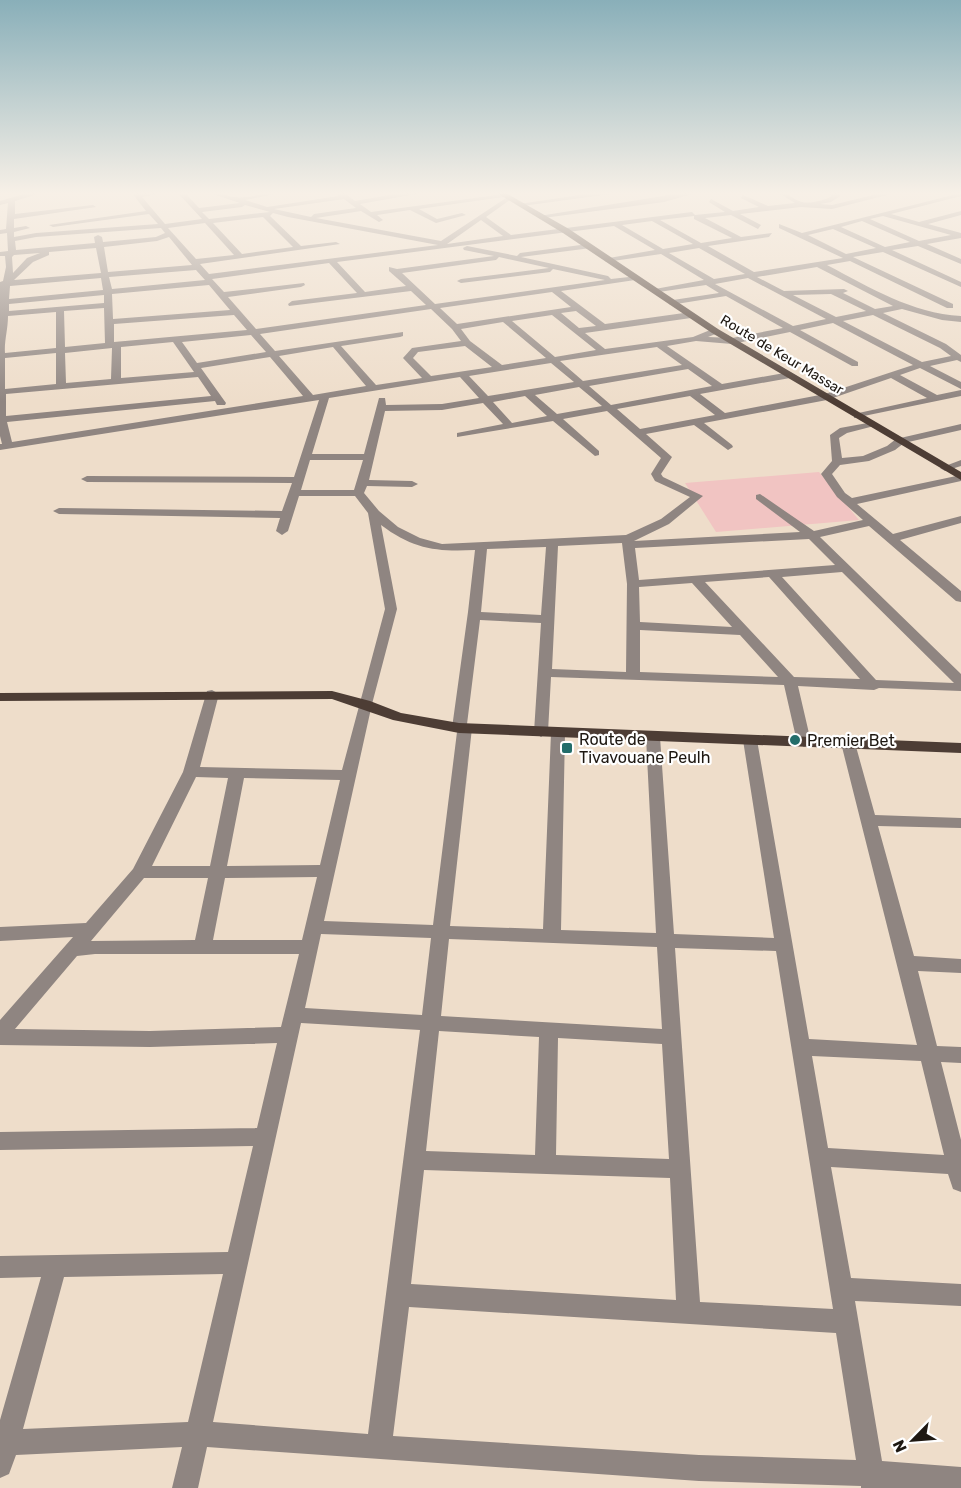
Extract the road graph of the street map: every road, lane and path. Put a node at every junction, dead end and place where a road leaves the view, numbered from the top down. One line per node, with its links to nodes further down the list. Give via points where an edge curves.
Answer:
1 (9, 262): 32 (street)
2 (27, 262): 32 (street)
3 (102, 262): 23 (street)
4 (194, 262): 18 (street)
5 (209, 262): 18 (street)
6 (327, 262): 25 (street)
7 (332, 262): 45 (street)
8 (385, 262): 21 (street)
9 (462, 262): 19 (street)
10 (535, 262): 20 (street)
11 (613, 262): 26 (main road, Route de Keur Massar)
12 (679, 262): 31 (street)
13 (730, 262): 24 (street)
14 (825, 262): 17 (street)
15 (859, 262): 29 (street)
16 (912, 262): 33 (street)
17 (818, 264): 24 (street); 35 (street)
18 (196, 265): 23 (street); 27 (street)
19 (443, 265): 21 (street); 30 (street)
20 (552, 267): 28 (street); 30 (street); 34 (street)
21 (395, 272): 37 (street)
22 (236, 273): 25 (street); 27 (street); 41 (street)
23 (105, 275): 32 (street); 40 (street)
24 (751, 275): 31 (street); 44 (street)
25 (292, 276): 36 (street); 50 (street)
26 (635, 278): 28 (street); 39 (main road, Route de Keur Massar)
27 (209, 280): 40 (street); 47 (street)
28 (617, 280): 34 (street)
29 (895, 280): 35 (street); 55 (street)
30 (461, 281): 43 (street)
31 (709, 282): 39 (street); 46 (street)
32 (3, 284): 49 (street)
33 (961, 285)
34 (568, 287): 38 (street)
35 (865, 287): 42 (street); 54 (street)
36 (277, 288): 41 (street); 63 (street)
37 (413, 288): 45 (street); 56 (street)
38 (553, 290): 48 (street); 57 (street)
39 (655, 291): 51 (main road, Route de Keur Massar)
40 (108, 292): 49 (street); 53 (street)
41 (250, 292): 47 (street)
42 (834, 292): 44 (street); 61 (street)
43 (476, 293): 48 (street); 56 (street)
44 (783, 293): 67 (street)
45 (363, 294): 50 (street)
46 (726, 294): 51 (street); 72 (street)
47 (223, 295): 59 (street)
48 (495, 298): 52 (street)
49 (3, 301): 62 (street)
50 (315, 301): 63 (street)
51 (673, 303): 64 (main road, Route de Keur Massar)
52 (503, 304)
53 (109, 305): 58 (street); 68 (street)
54 (904, 306): 61 (street); 66 (street, via 934,316)
55 (950, 306)
56 (433, 307): 69 (street); 70 (street)
57 (578, 308): 60 (street); 71 (street)
58 (60, 309): 62 (street); 83 (street)
59 (237, 312): 68 (street); 75 (street)
60 (554, 312): 65 (street); 73 (street)
61 (875, 312): 67 (street); 88 (street)
62 (5, 314): 85 (street)
63 (301, 314): 69 (street); 75 (street)
64 (691, 315): 71 (street); 74 (main road, Route de Keur Massar)
65 (511, 316): 70 (street); 89 (street)
66 (961, 319)
67 (835, 320): 72 (street); 91 (street)
68 (109, 322): 81 (street)
69 (391, 324): 82 (street); 84 (street)
70 (455, 327): 79 (street)
71 (603, 327): 73 (street)
72 (791, 329): 78 (street); 90 (street)
73 (577, 331): 86 (street)
74 (715, 331): 76 (street); 78 (main road, Route de Keur Massar)
75 (254, 332): 77 (street); 87 (street)
76 (695, 339): 78 (street); 80 (street)
77 (176, 340): 81 (street); 94 (street)
78 (732, 341): 96 (main road, Route de Keur Massar)
79 (467, 343): 84 (street); 93 (street)
80 (659, 344): 86 (street); 92 (street)
81 (113, 345): 83 (street); 98 (street)
82 (335, 345): 87 (street); 104 (street)
83 (62, 350): 85 (street); 101 (street)
84 (415, 350): 99 (street, via 408,358)
85 (0, 351): 106 (street)
86 (603, 351): 89 (street)
87 (273, 354): 94 (street); 113 (street)
88 (960, 358): 91 (street)
89 (553, 360): 93 (street); 100 (street)
90 (855, 364)
91 (921, 365): 97 (street); 103 (street)
92 (690, 366): 100 (street); 105 (street)
93 (500, 368): 95 (street)
94 (198, 370): 98 (street); 112 (street)
95 (462, 374): 99 (street); 115 (street)
96 (790, 375): 105 (street); 111 (main road, Route de Keur Massar)
97 (892, 375): 111 (street); 114 (street)
98 (116, 380): 101 (street)
99 (428, 380): 102 (street)
100 (582, 384): 107 (street); 117 (street)
101 (62, 386): 106 (street)
102 (385, 386): 104 (street); 116 (street)
103 (961, 386)
104 (373, 388): 110 (street)
105 (721, 388): 108 (street)
106 (0, 392): 122 (street)
107 (527, 393): 115 (street); 121 (street)
108 (692, 393): 117 (street); 120 (street)
109 (961, 393): 114 (street)
110 (325, 396): 113 (street); 133 (street)
111 (827, 397): 119 (main road, Route de Keur Massar); 120 (street)
112 (217, 398): 118 (street); 122 (street)
113 (310, 398): 118 (street)
114 (935, 398): 119 (street)
115 (487, 400): 116 (street, via 436,408); 125 (street)
116 (381, 408): 134 (street)
117 (610, 408): 121 (street); 127 (street)
118 (226, 411): 130 (street)
119 (858, 416): 124 (main road, Route de Keur Massar)
120 (724, 417): 123 (street)
121 (555, 418): 125 (street); 132 (street)
122 (0, 420): 130 (street)
123 (696, 422): 127 (street); 131 (street)
124 (873, 424): 129 (main road, Route de Keur Massar); 135 (street, via 844,430 834,437)
125 (510, 426): 128 (street)
126 (961, 427): 129 (street)
127 (640, 432): 155 (street, via 667,457 656,474 659,479 697,496 675,517)
128 (461, 435)
129 (900, 441): 135 (street, via 865,459); 137 (main road, Route de Keur Massar)
130 (4, 446)
131 (728, 447)
132 (595, 453)
133 (304, 457): 134 (street); 140 (street)
134 (369, 457): 142 (street)
135 (837, 462): 145 (street, via 826,474)
136 (961, 464): 137 (street)
137 (945, 468): 138 (main road, Route de Keur Massar)
138 (961, 477): 145 (street)
139 (87, 479): 140 (street)
140 (297, 480): 143 (street)
141 (412, 484): 142 (street)
142 (360, 488): 143 (street); 148 (street)
143 (293, 493): 147 (street)
144 (760, 497): 152 (street)
145 (849, 501): 150 (street)
146 (59, 511): 147 (street)
147 (288, 515): 151 (street)
148 (374, 515): 156 (street, via 420,544 442,548); 174 (street, via 391,609)
149 (961, 519): 153 (street)
150 (871, 522): 152 (street); 153 (street)
151 (282, 531)
152 (812, 535): 155 (street); 157 (street)
153 (893, 538): 161 (street)
154 (552, 542): 155 (street); 156 (street); 163 (street)
155 (628, 542): 160 (street)
156 (481, 546): 162 (street)
157 (846, 568): 158 (street); 169 (street)
158 (773, 574): 159 (street); 170 (street)
159 (695, 579): 160 (street); 165 (street)
160 (633, 584): 164 (street)
161 (961, 598)
162 (474, 616): 163 (street); 175 (street)
163 (548, 620): 166 (street)
164 (633, 626): 165 (street); 167 (street)
165 (743, 631): 168 (street)
166 (544, 673): 167 (street); 176 (street)
167 (633, 676): 168 (street)
168 (790, 681): 170 (street); 180 (street)
169 (961, 682)
170 (874, 686): 171 (street)
171 (961, 687)
172 (212, 694): 173 (main road); 174 (main road, via 332,695); 183 (street)
173 (0, 697)
174 (365, 704): 175 (main road, via 398,717); 185 (street)
175 (462, 728): 176 (main road); 192 (street)
176 (541, 732): 177 (main road)
177 (558, 733): 178 (main road); 194 (street)
178 (652, 737): 179 (main road); 196 (street)
179 (750, 740): 180 (main road); 197 (street)
180 (804, 742): 181 (main road)
181 (848, 743): 182 (main road); 186 (street)
182 (961, 748)
183 (191, 772): 184 (street); 189 (street)
184 (237, 773): 185 (street); 190 (street)
185 (349, 775): 188 (street)
186 (867, 820): 187 (street); 200 (street)
187 (961, 823)
188 (327, 871): 190 (street); 195 (street)
189 (140, 872): 190 (street); 191 (street)
190 (218, 872): 198 (street)
191 (91, 929): 193 (street); 199 (street)
192 (440, 932): 194 (street); 195 (street); 203 (street)
193 (2, 935)
194 (552, 936): 196 (street)
195 (312, 937): 198 (street); 202 (street)
196 (666, 941): 197 (street); 207 (street)
197 (784, 945): 208 (street)
198 (203, 946): 199 (street)
199 (73, 950): 205 (street)
200 (907, 963): 201 (street); 209 (street)
201 (961, 966)
202 (294, 1015): 203 (street); 206 (street)
203 (429, 1023): 204 (street); 214 (street)
204 (549, 1030): 207 (street); 215 (street)
205 (0, 1035): 206 (street, via 150,1039)
206 (289, 1035): 211 (street)
207 (672, 1037): 216 (street)
208 (801, 1047): 209 (street); 213 (street)
209 (928, 1053): 210 (street); 217 (street)
210 (961, 1055)
211 (266, 1137): 212 (street); 218 (street)
212 (0, 1141)
213 (819, 1157): 217 (street); 221 (street)
214 (414, 1160): 215 (street); 222 (street)
215 (545, 1163): 216 (street)
216 (680, 1169): 224 (street)
217 (960, 1171)
218 (237, 1263): 219 (street); 226 (street)
219 (56, 1266): 220 (street); 228 (street)
220 (0, 1267)
221 (841, 1289): 223 (street); 225 (street)
222 (400, 1295): 224 (street); 227 (street)
223 (961, 1295)
224 (690, 1314): 225 (street)
225 (846, 1322): 230 (street)
226 (198, 1434): 227 (street); 228 (street); 231 (street)
227 (379, 1448): 230 (street)
228 (2, 1450)
229 (961, 1480): 230 (street)
230 (873, 1481)
231 (185, 1488)

